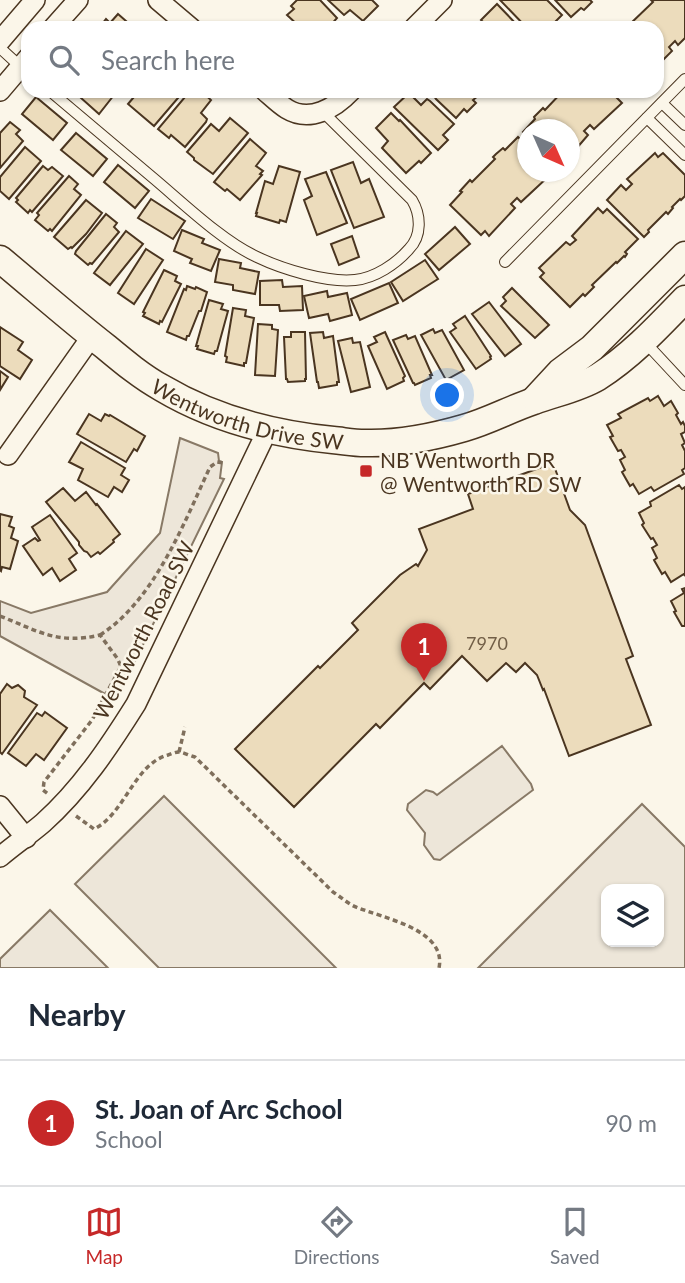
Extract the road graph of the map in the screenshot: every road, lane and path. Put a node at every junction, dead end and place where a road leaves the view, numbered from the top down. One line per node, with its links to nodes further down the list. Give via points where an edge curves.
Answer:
1 (35, 0): 8 (street)
2 (78, 0): 5 (street)
3 (158, 0): 6 (street)
4 (442, 0): 7 (street)
5 (60, 21)
6 (183, 21)
7 (421, 21)
8 (0, 41)
9 (0, 48): 10 (lane)
10 (21, 63)
11 (21, 70): 13 (street)
12 (685, 79): 17 (lane)
13 (0, 91)
14 (58, 98): 18 (lane, via 197,214 257,257 305,274 356,280 393,264 411,248 416,241 417,208)
15 (273, 98): 18 (street, via 296,114)
16 (344, 98): 18 (street)
17 (662, 103): 19 (lane); 20 (lane)
18 (324, 112)
19 (647, 118): 21 (lane); 24 (lane)
20 (685, 125)
21 (685, 155)
22 (685, 255): 29 (street, Wentworth Drive SW)
23 (0, 259): 26 (street, Wentworth Drive SW)
24 (505, 262)
25 (685, 299): 27 (street, Wentworth Drive SW)
26 (92, 336): 30 (street, Wentworth Drive SW, via 162,388 219,415); 31 (street)
27 (643, 341): 28 (lane); 29 (street, Wentworth Drive SW, via 590,382)
28 (685, 386)
29 (532, 401): 30 (street, Wentworth Drive SW, via 465,428 397,441 364,443)
30 (267, 430): 40 (street, Wentworth Road SW, via 136,704 79,785)
31 (8, 455)
32 (224, 463): 34 (path, via 210,467 146,590 116,625)
33 (0, 616): 34 (path, via 57,638)
34 (100, 635): 37 (path, via 120,670)
35 (185, 727): 36 (path)
36 (178, 752): 39 (path, via 159,757 103,825 94,829); 42 (path, via 195,757 333,892 353,906 423,933 436,948)
37 (43, 790)
38 (0, 806): 40 (street)
39 (79, 818)
40 (26, 838): 41 (street, Wentworth Road SW)
41 (0, 857)
42 (439, 968)

